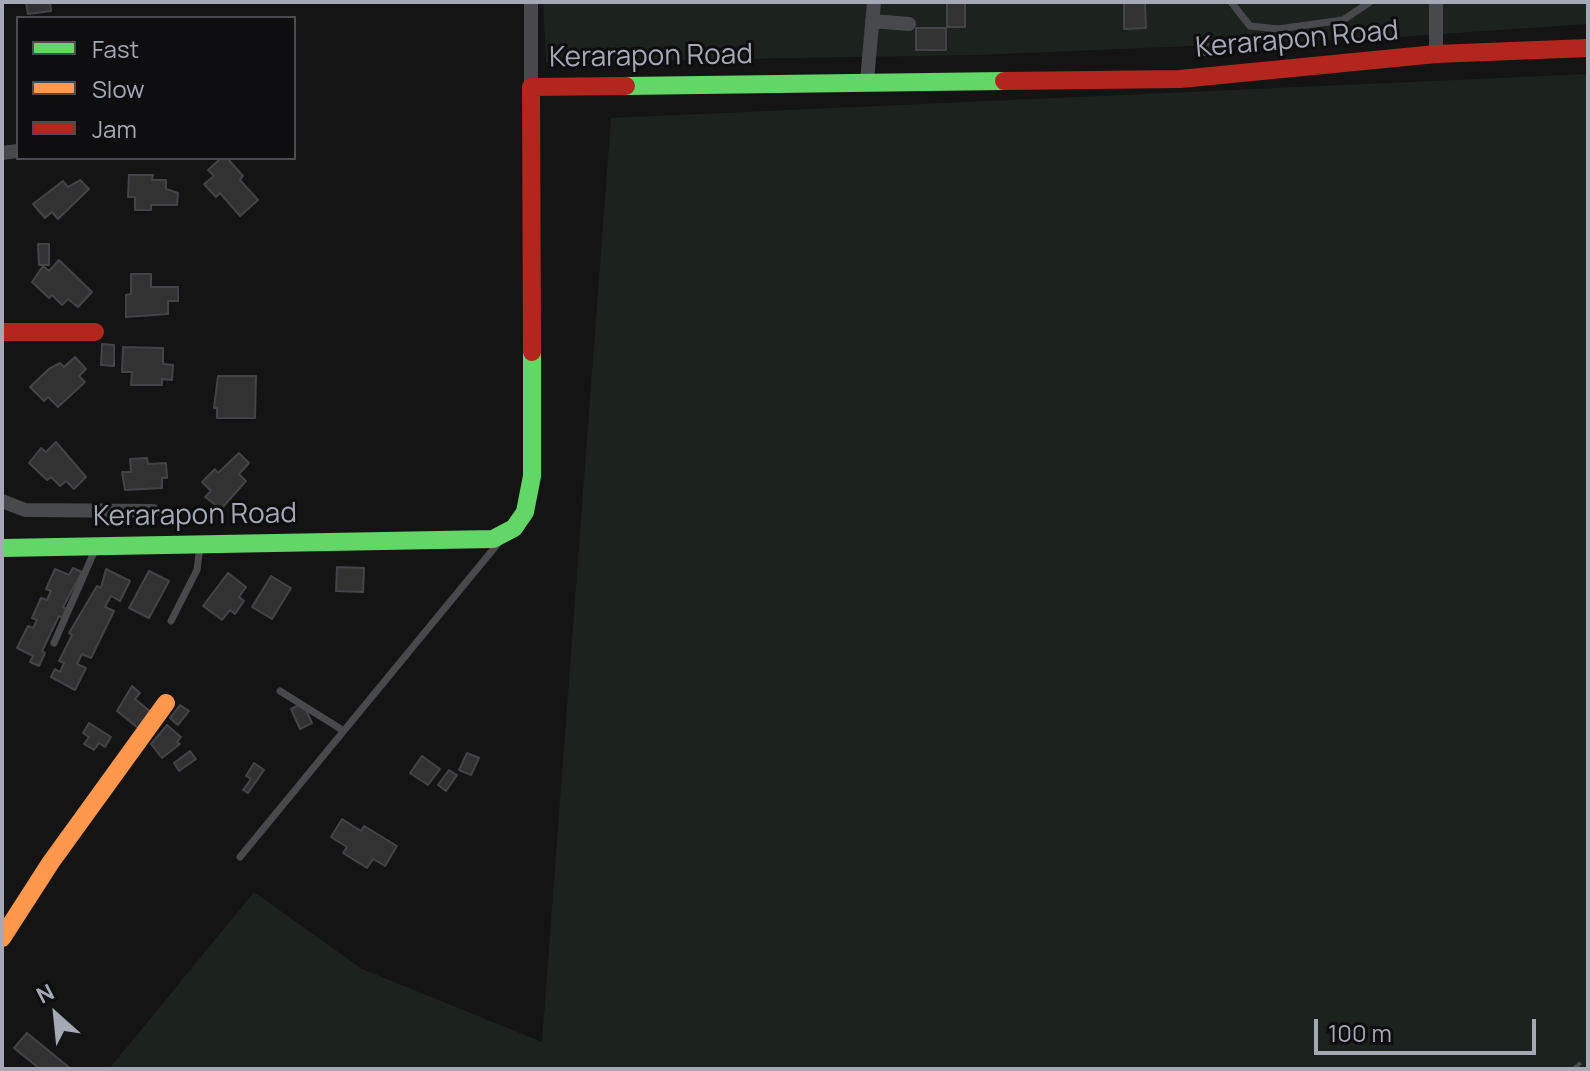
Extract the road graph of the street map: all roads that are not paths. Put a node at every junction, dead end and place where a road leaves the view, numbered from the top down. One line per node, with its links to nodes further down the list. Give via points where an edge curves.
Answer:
1 (531, 2): 11 (street)
2 (874, 2): 6 (street)
3 (1231, 2): 4 (lane, via 1250,26 1278,29 1343,20)
4 (1370, 2)
5 (1436, 2): 9 (street)
6 (872, 21): 7 (street); 10 (street)
7 (909, 24)
8 (1588, 48): 9 (street, Kerarapon Road)
9 (1436, 54): 10 (street, Kerarapon Road, via 1180,79)
10 (867, 81): 11 (street, Kerarapon Road)
11 (531, 87): 16 (street, Kerarapon Road, via 532,476 525,512)
12 (2, 332): 13 (street)
13 (95, 332)
14 (2, 501): 15 (street, via 25,510)
15 (153, 511)
16 (500, 536): 17 (street, Kerarapon Road); 24 (lane, via 497,548)
17 (201, 544): 18 (street, Kerarapon Road); 20 (lane, via 197,570)
18 (97, 546): 19 (street, Kerarapon Road); 21 (lane)
19 (2, 548)
20 (171, 621)
21 (54, 643)
22 (280, 691): 24 (lane)
23 (166, 703): 26 (street)
24 (344, 731): 25 (lane)
25 (240, 857)
26 (2, 938)

